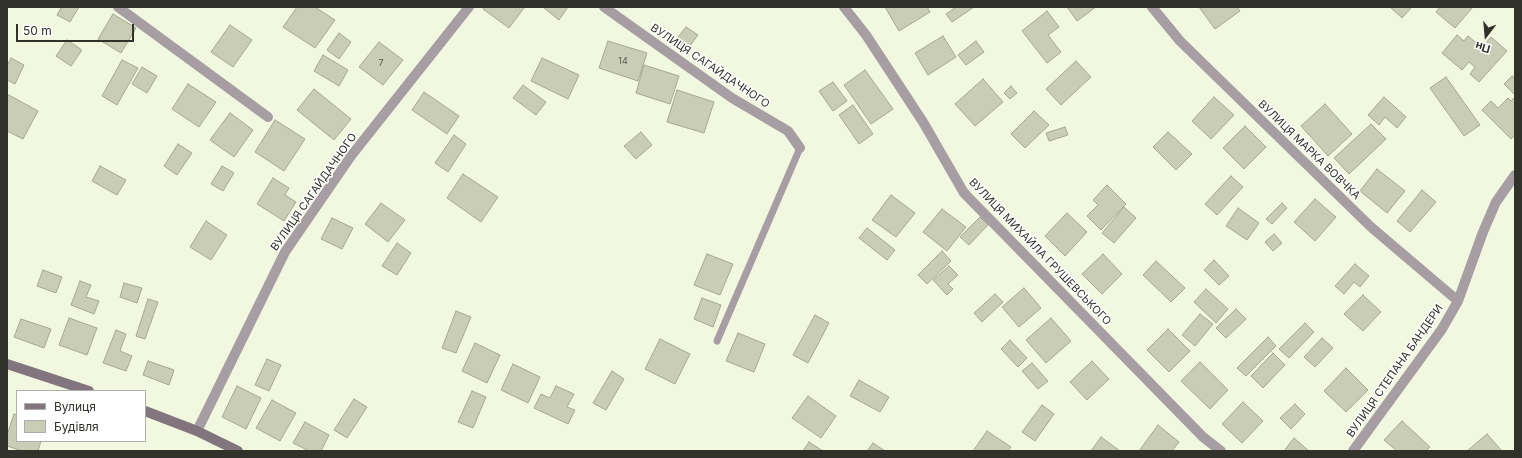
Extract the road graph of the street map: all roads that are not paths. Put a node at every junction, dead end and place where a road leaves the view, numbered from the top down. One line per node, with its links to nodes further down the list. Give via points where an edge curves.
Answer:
1 (118, 7): 6 (street)
2 (469, 7): 14 (street, ВУЛИЦЯ САГАЙДАЧНОГО, via 351,156 286,252)
3 (604, 7): 7 (street, ВУЛИЦЯ САГАЙДАЧНОГО, via 732,98 788,131)
4 (844, 7): 16 (street, ВУЛИЦЯ МИХАЙЛА ГРУШЕВСЬКОГО, via 866,35 923,122 964,193 1203,437)
5 (1152, 7): 9 (street, ВУЛИЦЯ МАРКА ВОВЧКА, via 1180,41 1365,221)
6 (268, 117)
7 (800, 148): 10 (lane)
8 (1515, 175): 9 (street, ВУЛИЦЯ СТЕПАНА БАНДЕРИ, via 1496,202)
9 (1458, 301): 17 (street, ВУЛИЦЯ СТЕПАНА БАНДЕРИ, via 1442,329)
10 (717, 341)
11 (7, 364): 12 (main road)
12 (86, 390)
13 (146, 411): 14 (main road)
14 (197, 431): 15 (main road)
15 (238, 451)
16 (1221, 451)
17 (1353, 451)

